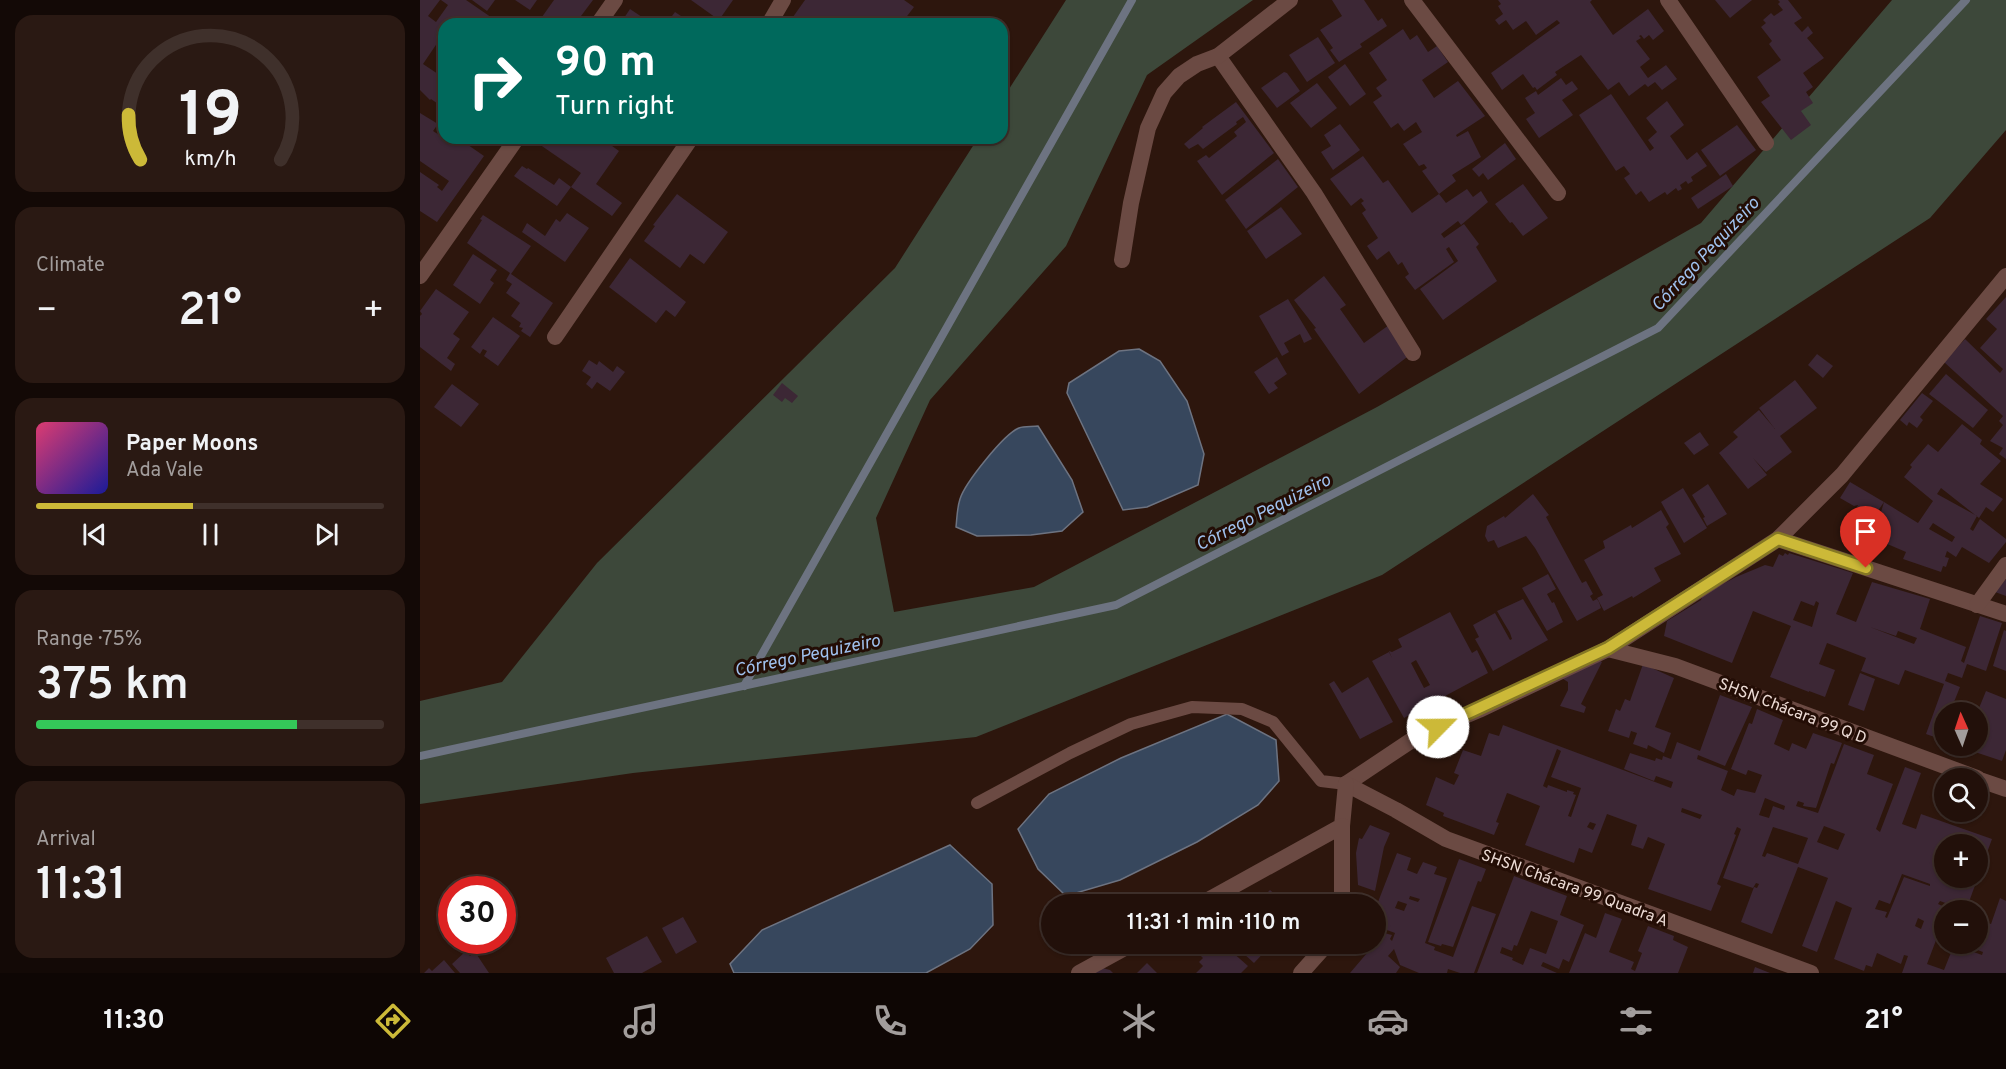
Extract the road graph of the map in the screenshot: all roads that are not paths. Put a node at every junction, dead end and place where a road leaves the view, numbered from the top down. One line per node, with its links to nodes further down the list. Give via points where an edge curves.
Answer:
1 (615, 0): 6 (street)
2 (783, 0): 7 (street)
3 (1290, 0): 8 (street)
4 (1412, 0): 12 (street)
5 (1668, 0): 9 (street)
6 (602, 18)
7 (772, 18)
8 (1218, 56): 13 (street, via 1179,76 1164,93 1148,128); 17 (street, via 1314,193)
9 (1766, 143)
10 (514, 144): 14 (street)
11 (688, 144): 16 (street)
12 (1558, 193)
13 (1122, 260)
14 (420, 276)
15 (2006, 276): 18 (street, via 1842,475)
16 (555, 338)
17 (1413, 353)
18 (1778, 539): 20 (street); 22 (street)
19 (2006, 565): 20 (street)
20 (1977, 605): 21 (street)
21 (2006, 614)
22 (1608, 648): 23 (street, SHSN Chácara 99 Q D, via 1675,666); 25 (street, via 1418,736)
23 (1948, 768)
24 (1988, 783): 26 (street, SHSN Chácara 99 Q D)
25 (1346, 784): 27 (lane, via 1321,781 1273,722 1242,709 1192,707 1131,724); 28 (street); 35 (street, SHSN Chácara 99 Quadra A, via 1446,839)
26 (2006, 789)
27 (977, 803)
28 (1342, 826): 29 (street); 30 (street)
29 (1220, 894)
30 (1342, 894)
31 (1114, 954): 33 (street)
32 (1318, 954): 34 (street)
33 (1079, 973)
34 (1301, 973)
35 (1811, 973)

